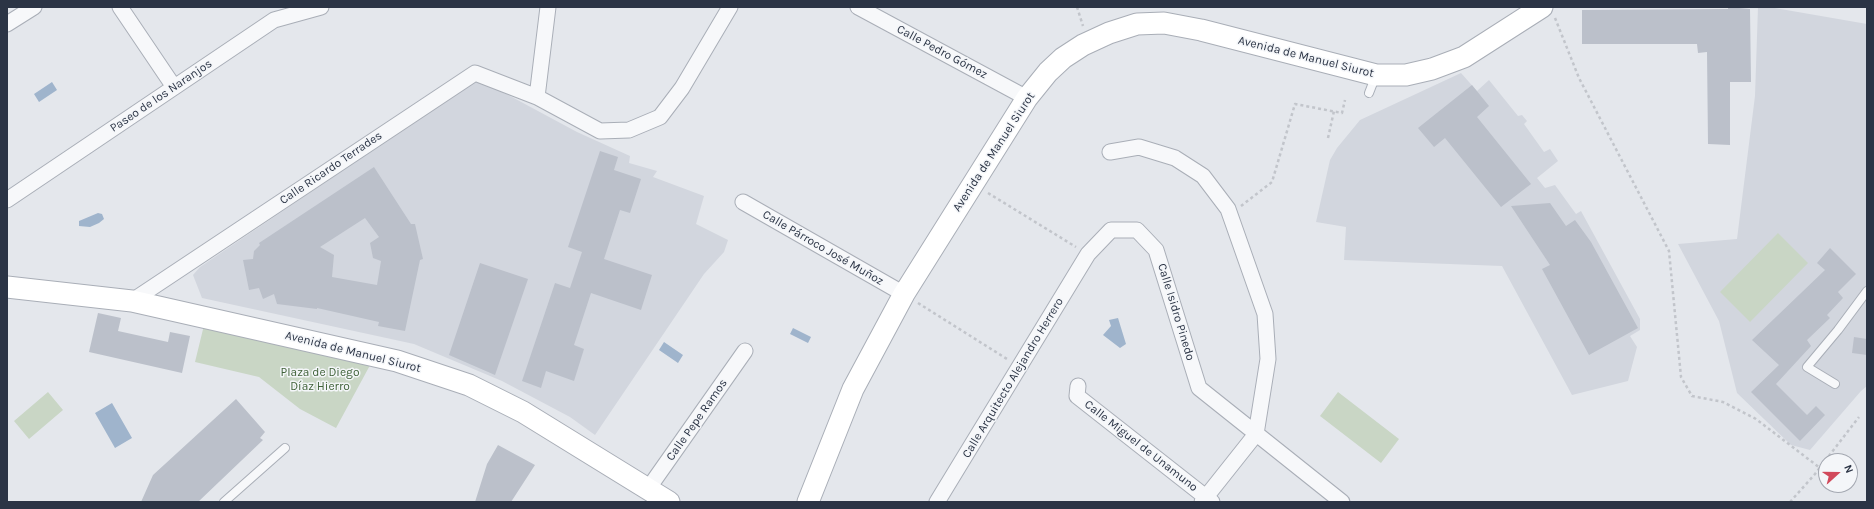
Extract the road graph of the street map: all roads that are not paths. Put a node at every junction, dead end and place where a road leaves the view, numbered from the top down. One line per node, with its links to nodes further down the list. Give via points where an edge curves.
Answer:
1 (34, 7): 8 (street)
2 (120, 7): 9 (street)
3 (321, 7): 9 (street, Paseo de los Naranjos, via 274,20)
4 (548, 7): 10 (street)
5 (730, 7): 10 (street, via 682,88 660,117 628,130 600,131)
6 (858, 7): 11 (street, Calle Pedro Gómez)
7 (1547, 10): 11 (street, Avenida de Manuel Siurot, via 1464,57 1432,69 1372,84 1201,30 1164,23 1137,24 1083,45 1058,63)
8 (7, 24)
9 (174, 87): 13 (street, Paseo de los Naranjos)
10 (538, 96): 19 (street, Calle Ricardo Terrades, via 475,72)
11 (1026, 98): 18 (street, Avenida de Manuel Siurot)
12 (1110, 152): 23 (street, via 1139,147 1175,158 1204,176 1230,214 1265,314 1268,359)
13 (7, 200)
14 (742, 202): 18 (street, Calle Párroco José Muñoz)
15 (1083, 251): 23 (street, Calle Isidro Pinedo, via 1111,230 1137,230 1156,250 1199,388); 27 (street, Calle Arquitecto Alejandro Herrero)
16 (7, 287): 19 (street, Avenida de Manuel Siurot)
17 (1867, 291): 21 (lane, via 1807,367)
18 (904, 294): 26 (street, Avenida de Manuel Siurot, via 853,390)
19 (132, 301): 25 (street, Avenida de Manuel Siurot, via 397,361 469,385 523,412)
20 (745, 351): 25 (street, Calle Pepe Ramos)
21 (1835, 384)
22 (1078, 386): 28 (street, Calle Miguel de Unamuno, via 1077,396)
23 (1256, 434): 28 (street); 31 (street, Calle Isidro Pinedo)
24 (285, 448): 29 (lane)
25 (648, 489): 30 (street, Avenida de Manuel Siurot)
26 (806, 499)
27 (941, 500)
28 (1207, 500)
29 (224, 502)
30 (669, 502)
31 (1342, 502)

